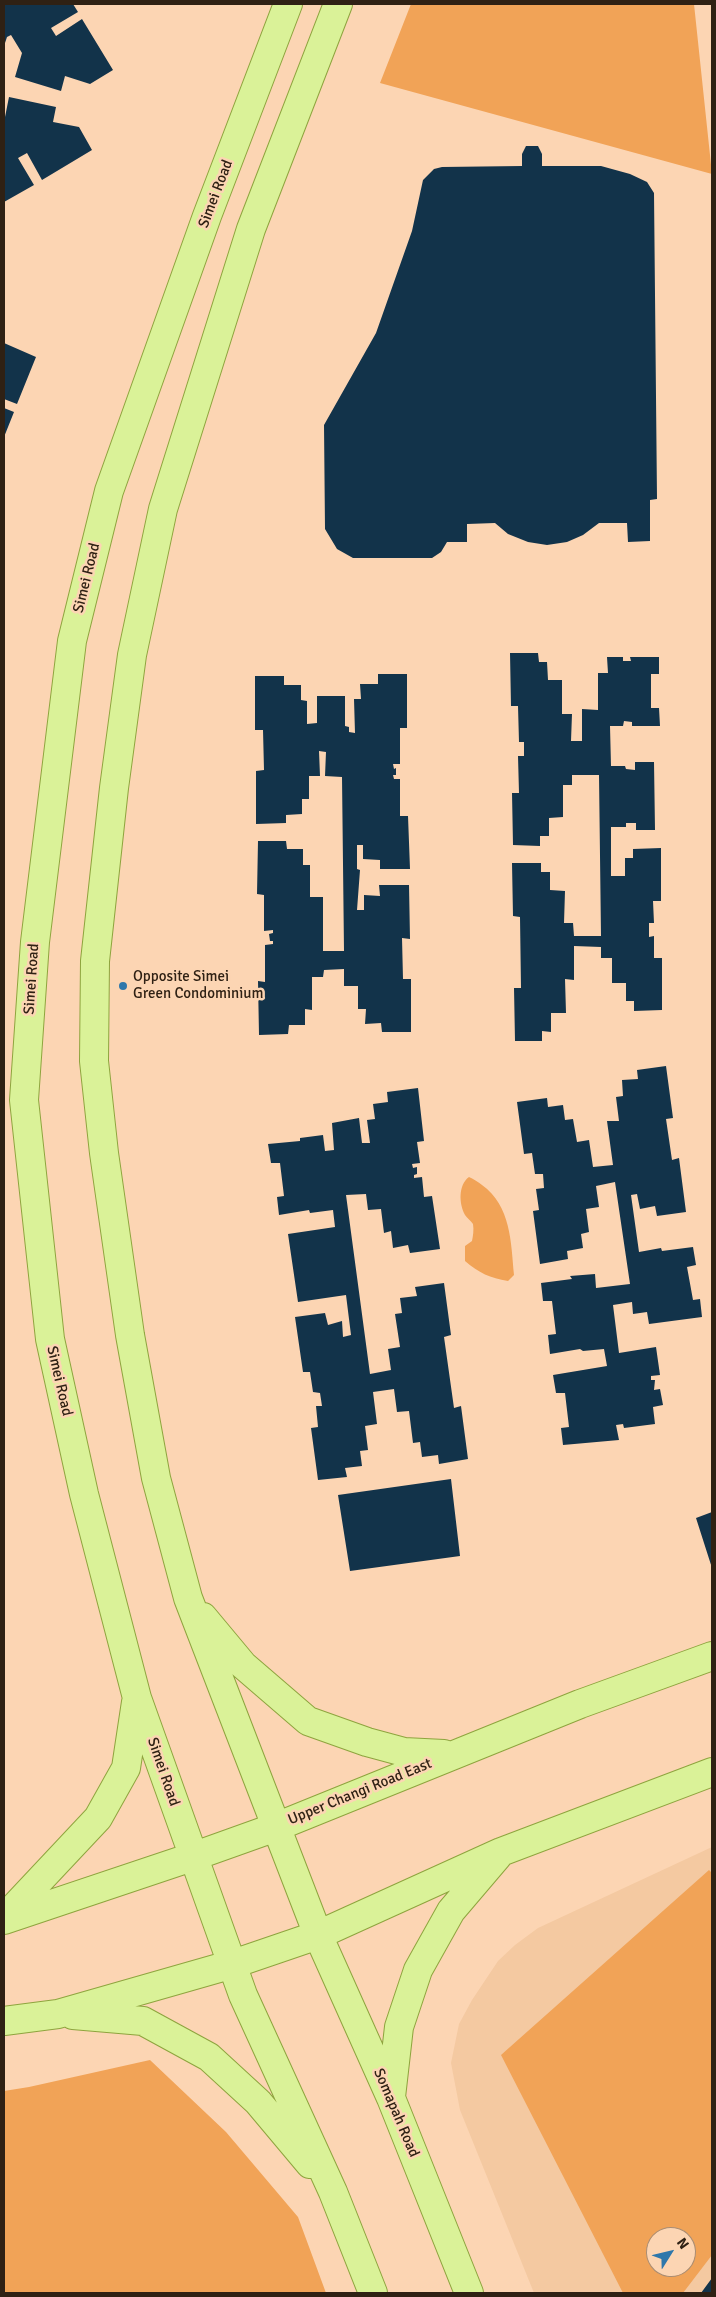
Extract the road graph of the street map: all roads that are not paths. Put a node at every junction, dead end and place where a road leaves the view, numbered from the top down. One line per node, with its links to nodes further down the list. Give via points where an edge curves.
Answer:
1 (288, 4): 5 (main road, Simei Road, via 108,491 72,641 35,942 24,1100 50,1339 84,1494)
2 (338, 4): 3 (main road, via 251,229 163,509 132,655 95,961 94,1061 117,1256 156,1478)
3 (188, 1598): 6 (main road, via 243,1665 308,1721 404,1752); 8 (main road)
4 (712, 1656): 6 (main road, Upper Changi Road East)
5 (137, 1698): 10 (main road, Simei Road); 11 (main road, via 126,1768 98,1818)
6 (453, 1755): 8 (main road, Upper Changi Road East)
7 (712, 1772): 9 (main road)
8 (276, 1827): 10 (main road, Upper Changi Road East); 12 (main road)
9 (501, 1852): 12 (main road); 16 (main road, via 451,1911 418,1970 399,2027)
10 (192, 1857): 11 (main road, Upper Changi Road East); 13 (main road, Simei Road)
11 (4, 1919)
12 (318, 1935): 13 (main road); 16 (main road, Somapah Road)
13 (232, 1964): 14 (main road); 17 (main road, via 243,1996)
14 (58, 2014): 15 (main road); 17 (main road, via 143,2022 209,2057 258,2102)
15 (4, 2021)
16 (391, 2098): 19 (main road, Somapah Road)
17 (333, 2192): 18 (main road)
18 (374, 2293)
19 (469, 2293)

